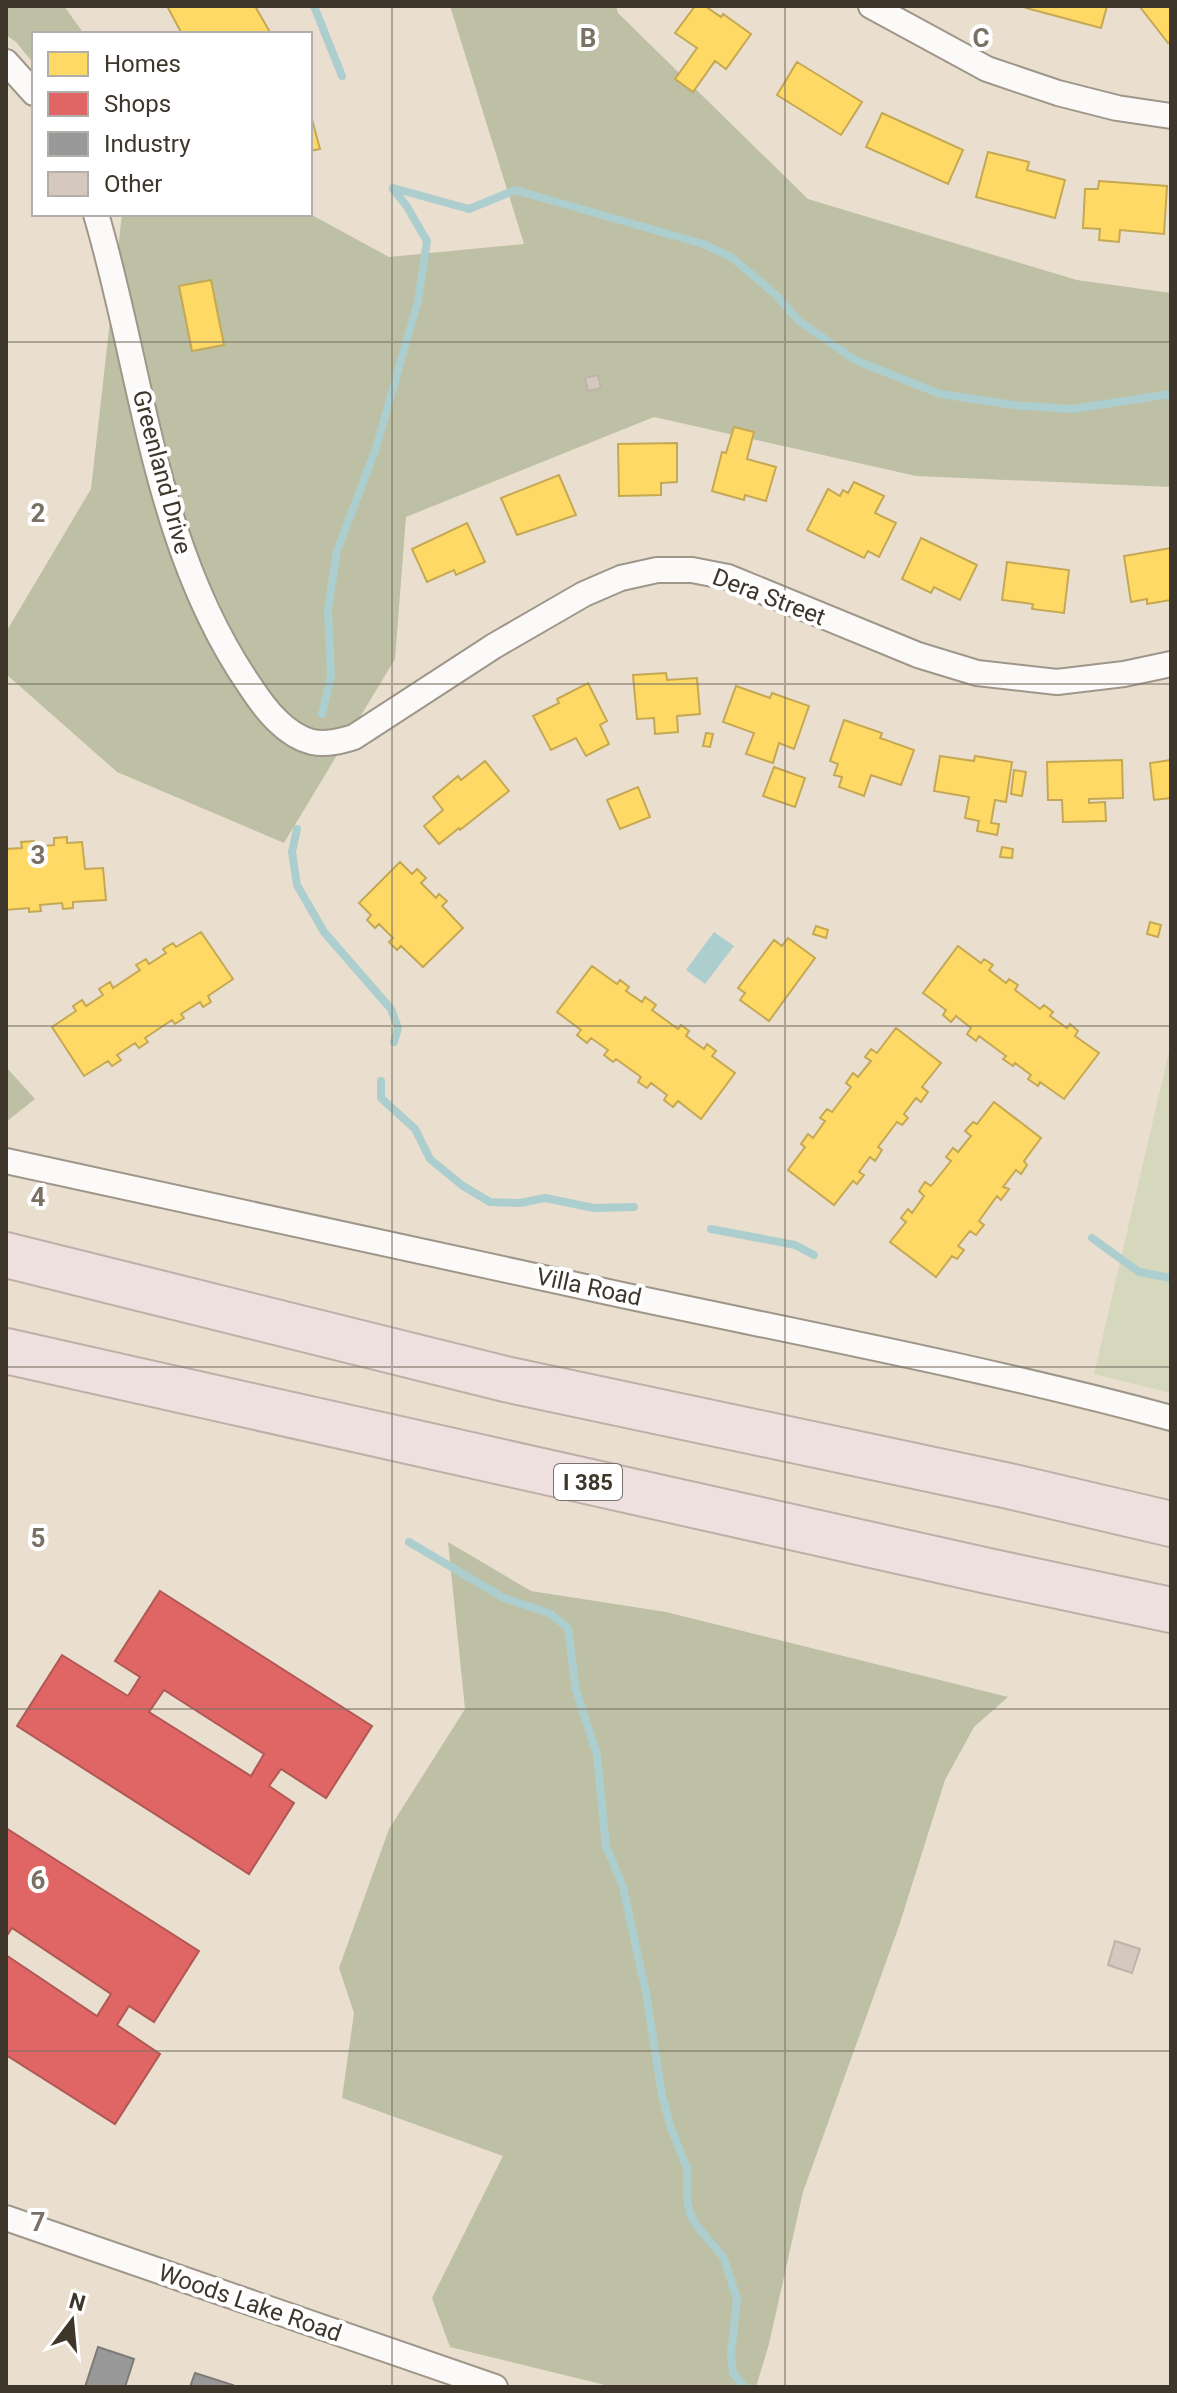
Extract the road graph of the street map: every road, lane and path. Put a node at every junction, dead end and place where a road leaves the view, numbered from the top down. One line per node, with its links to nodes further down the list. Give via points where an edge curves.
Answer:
1 (871, 6): 4 (street, via 987,69 1058,93)
2 (6, 62): 3 (street)
3 (32, 91)
4 (1171, 116)
5 (96, 216): 7 (street, Greenland Drive, via 167,507 211,621 263,706 291,733 313,742)
6 (1171, 664): 7 (street, Dera Street, via 1057,682 977,673 918,655 728,577 657,570 584,594)
7 (354, 737)
8 (6, 1161): 13 (street, Villa Road, via 942,1362)
9 (9, 1256): 14 (highway, via 505,1379)
10 (6, 1351): 12 (highway, I 385)
11 (6, 1370): 12 (highway)
12 (186, 1392): 15 (highway, I 385)
13 (1171, 1418)
14 (1171, 1524)
15 (1171, 1610)
16 (6, 2218): 17 (street, Woods Lake Road)
17 (495, 2387)

